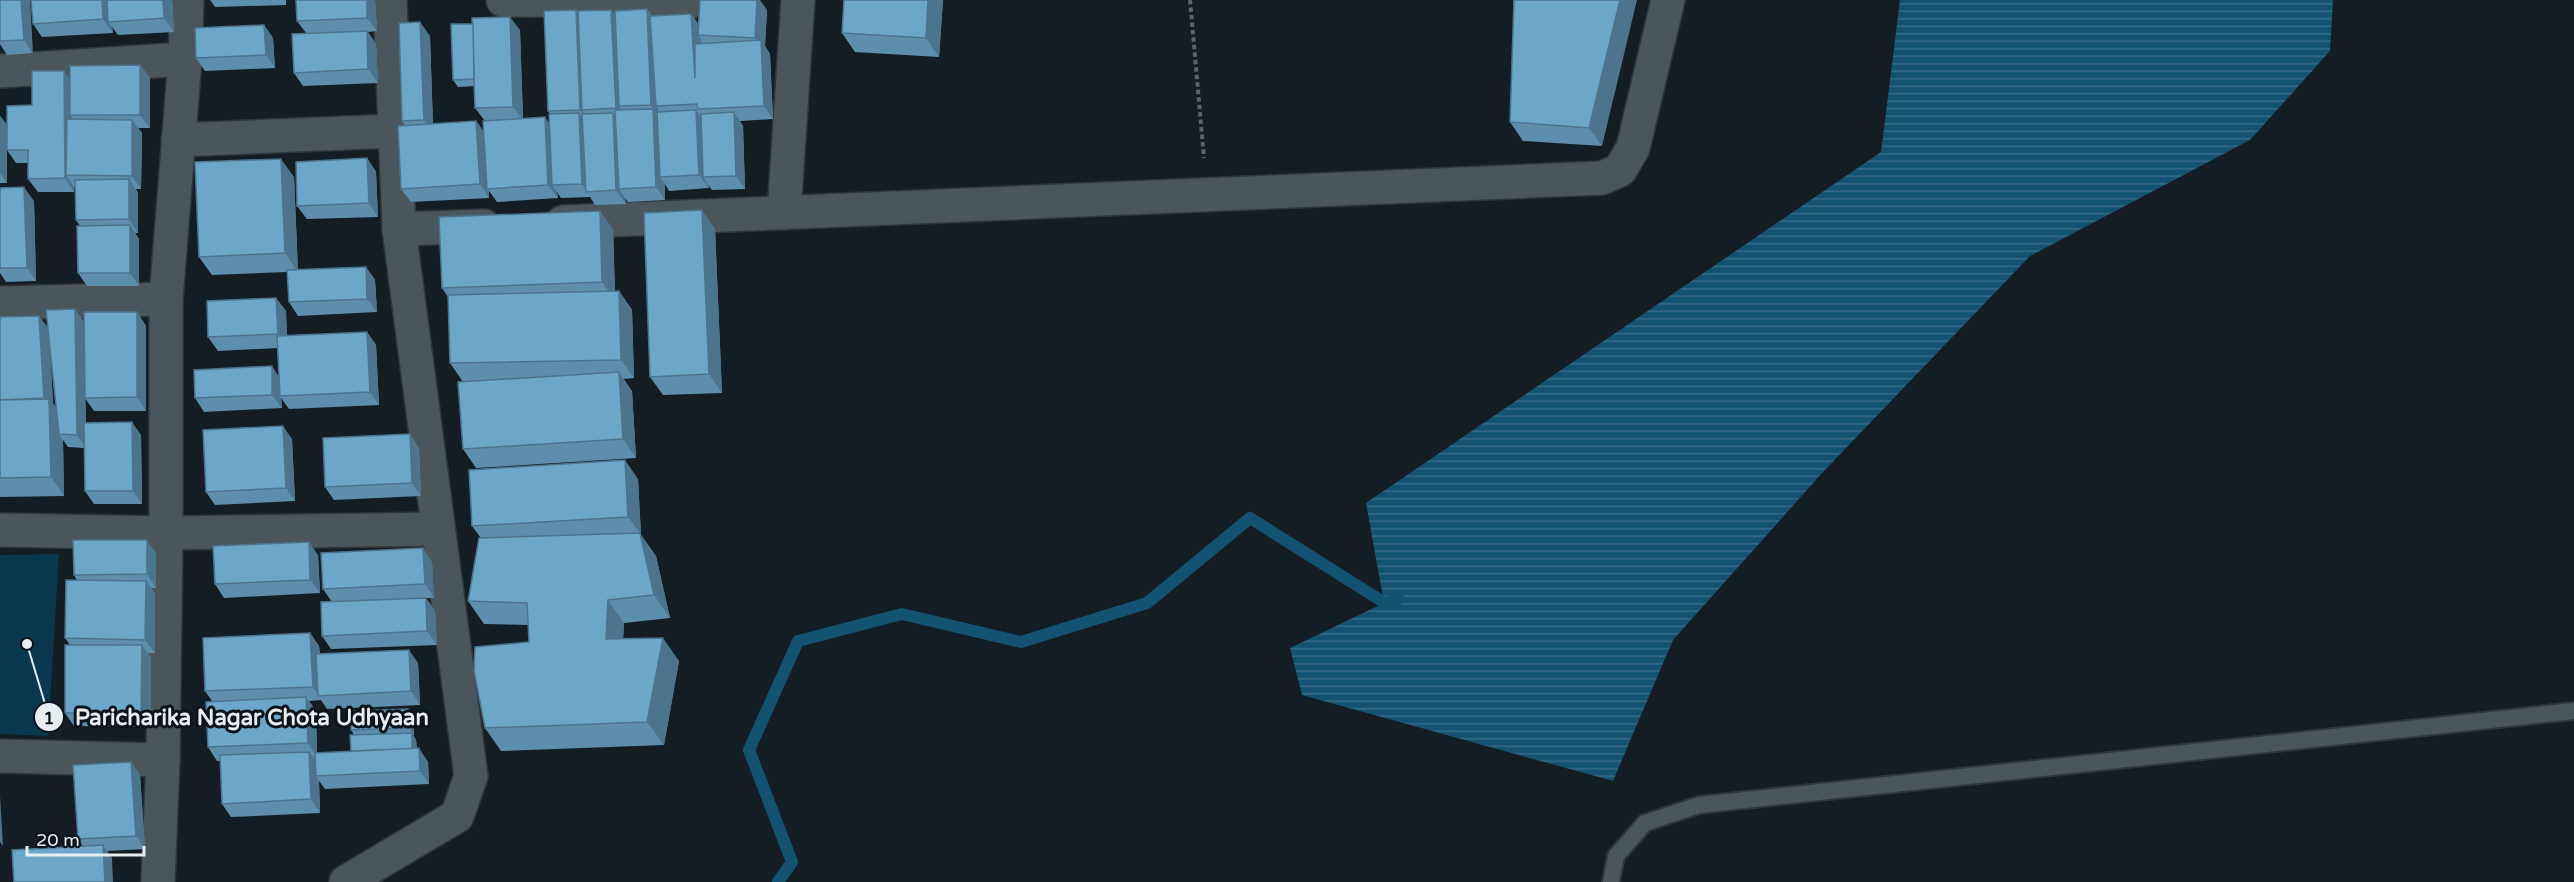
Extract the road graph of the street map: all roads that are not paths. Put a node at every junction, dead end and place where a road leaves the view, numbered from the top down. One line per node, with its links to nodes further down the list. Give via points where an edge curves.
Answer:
1 (187, 0): 7 (street)
2 (390, 0): 9 (street)
3 (503, 0): 6 (street)
4 (798, 0): 11 (street)
5 (1668, 0): 11 (street, via 1633,148 1620,170 1602,178)
6 (692, 1)
7 (185, 59): 8 (street); 10 (street)
8 (0, 71)
9 (396, 131): 10 (street); 12 (street)
10 (178, 140): 13 (street)
11 (784, 213): 12 (street)
12 (399, 229): 15 (street)
13 (166, 299): 14 (street); 17 (street)
14 (0, 303)
15 (438, 529): 17 (street); 22 (street, via 471,776 468,789 457,816)
16 (0, 530): 17 (street)
17 (166, 533): 20 (street)
18 (2574, 711): 23 (lane, via 1699,805 1645,823 1616,856)
19 (0, 756): 20 (street)
20 (163, 760): 21 (street)
21 (158, 882)
22 (346, 882)
23 (1611, 882)

